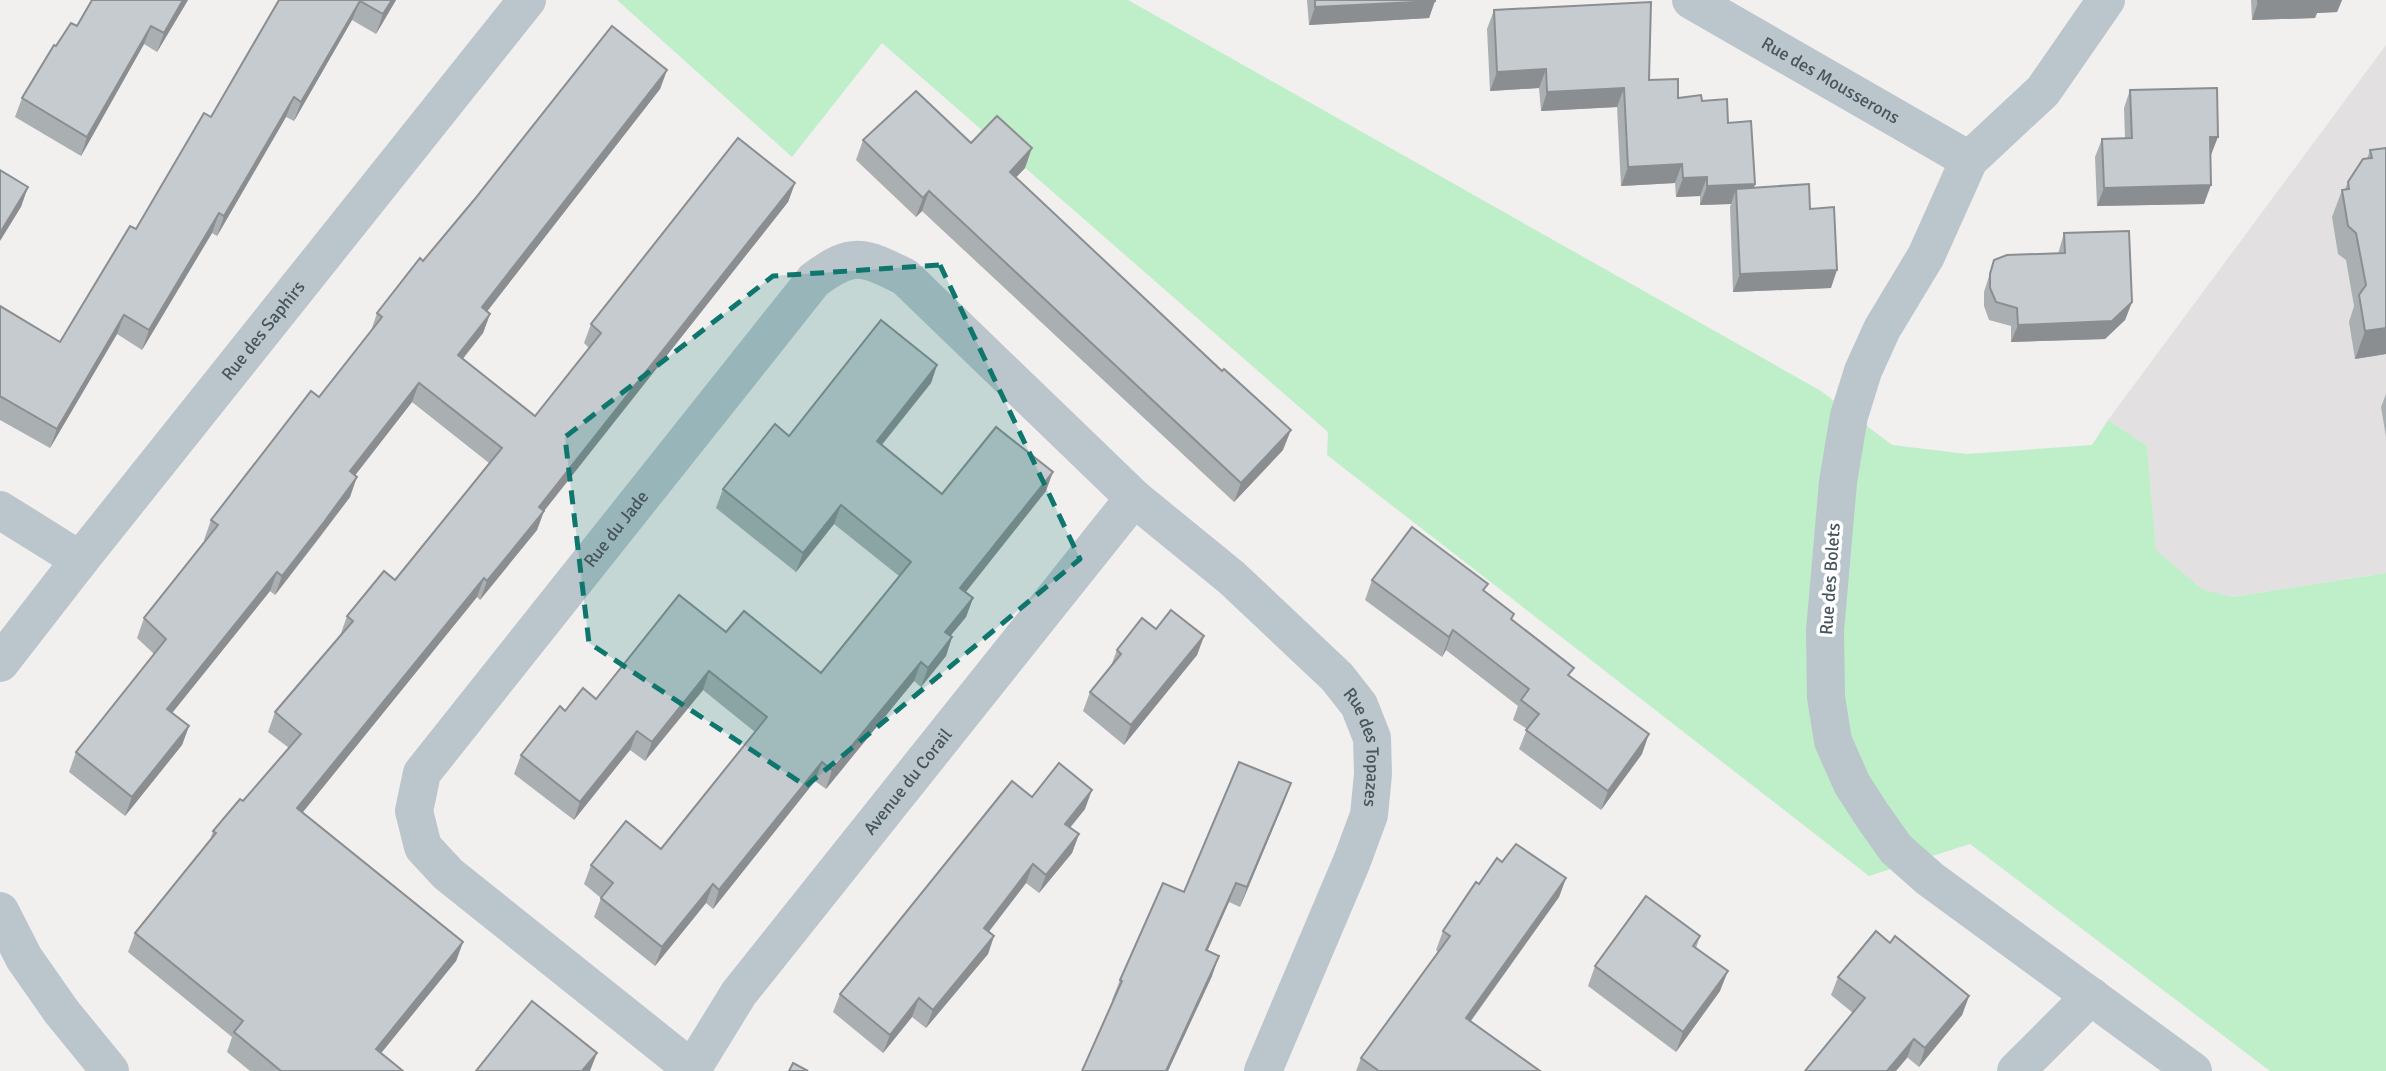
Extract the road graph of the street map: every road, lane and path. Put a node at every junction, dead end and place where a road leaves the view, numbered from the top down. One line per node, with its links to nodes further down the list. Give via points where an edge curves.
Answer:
1 (527, 0): 7 (street, Rue des Saphirs)
2 (1691, 0): 4 (street, Rue des Mousserons)
3 (2106, 0): 4 (street, Rue des Bolets, via 2043,91)
4 (1969, 160): 10 (street, Rue des Bolets, via 1926,256 1882,329 1849,415 1827,603 1826,697 1833,741 1852,784 1896,849)
5 (1134, 498): 11 (street, Avenue du Corail, via 739,993); 11 (street, Rue du Jade, via 905,277 854,258 834,265 814,280 422,773 414,811 423,847 447,874); 13 (street, Rue des Topazes, via 1232,578 1337,677 1359,705 1372,738 1368,816)
6 (0, 510): 7 (street)
7 (80, 559): 8 (street, Rue des Saphirs)
8 (0, 663)
9 (0, 911): 12 (street, via 24,958)
10 (2091, 996): 14 (street); 15 (street, Rue des Bolets)
11 (692, 1070)
12 (110, 1071)
13 (1263, 1071)
14 (2016, 1071)
15 (2193, 1071)

